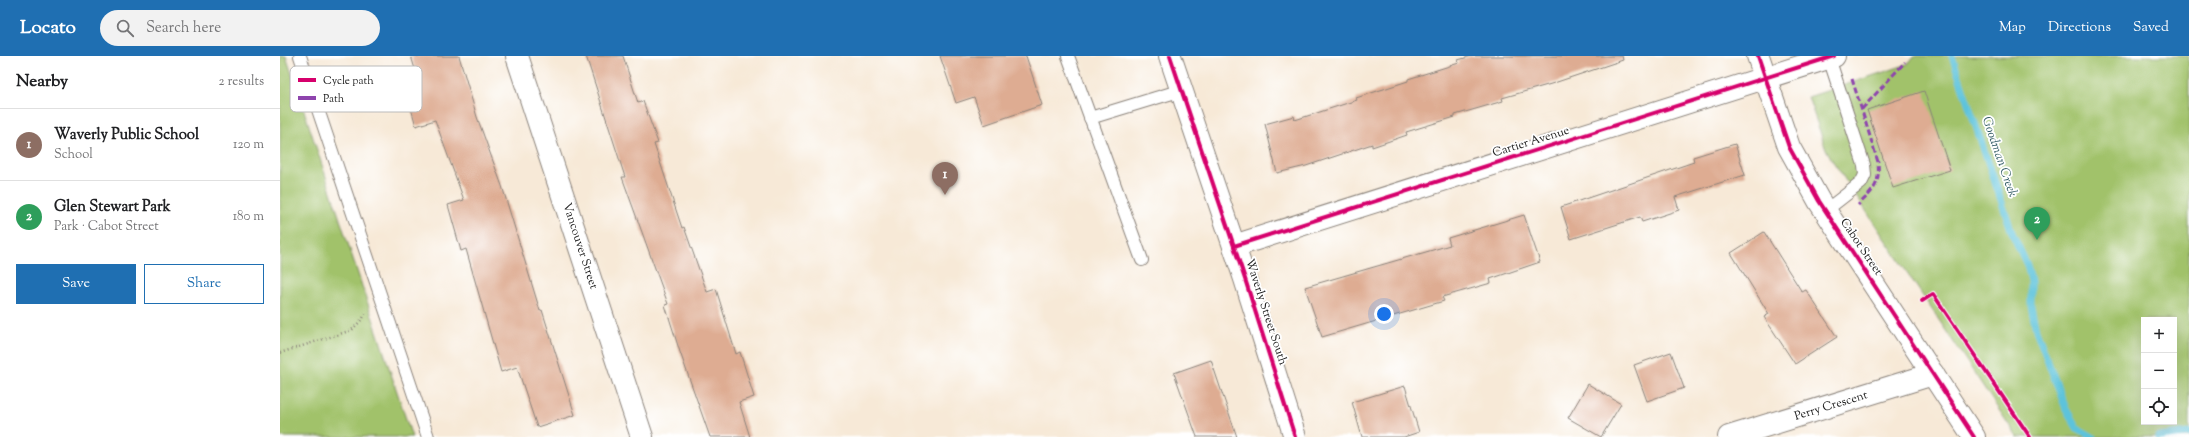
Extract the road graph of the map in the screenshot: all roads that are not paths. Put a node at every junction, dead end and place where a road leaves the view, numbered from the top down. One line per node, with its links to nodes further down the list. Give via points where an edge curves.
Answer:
1 (300, 56): 7 (lane)
2 (517, 56): 17 (street, Vancouver Street)
3 (1068, 56): 11 (lane)
4 (1170, 56): 9 (street, Waverly Street South)
5 (1758, 56): 8 (street, Cabot Street)
6 (1831, 57): 8 (street, Cartier Avenue); 12 (lane, via 1865,175 1861,183)
7 (303, 66)
8 (1765, 79): 12 (street, Cabot Street, via 1789,146); 13 (street, Cartier Avenue)
9 (1182, 90): 11 (lane); 13 (street, Waverly Street South)
10 (318, 112): 16 (lane)
11 (1090, 118): 14 (lane)
12 (1825, 211): 15 (street, Cabot Street)
13 (1234, 246): 18 (street, Waverly Street South)
14 (1142, 260)
15 (1933, 374): 19 (street, Perry Crescent); 20 (street, Cabot Street)
16 (428, 437)
17 (642, 437)
18 (1295, 437)
19 (1730, 437)
20 (1974, 437)

